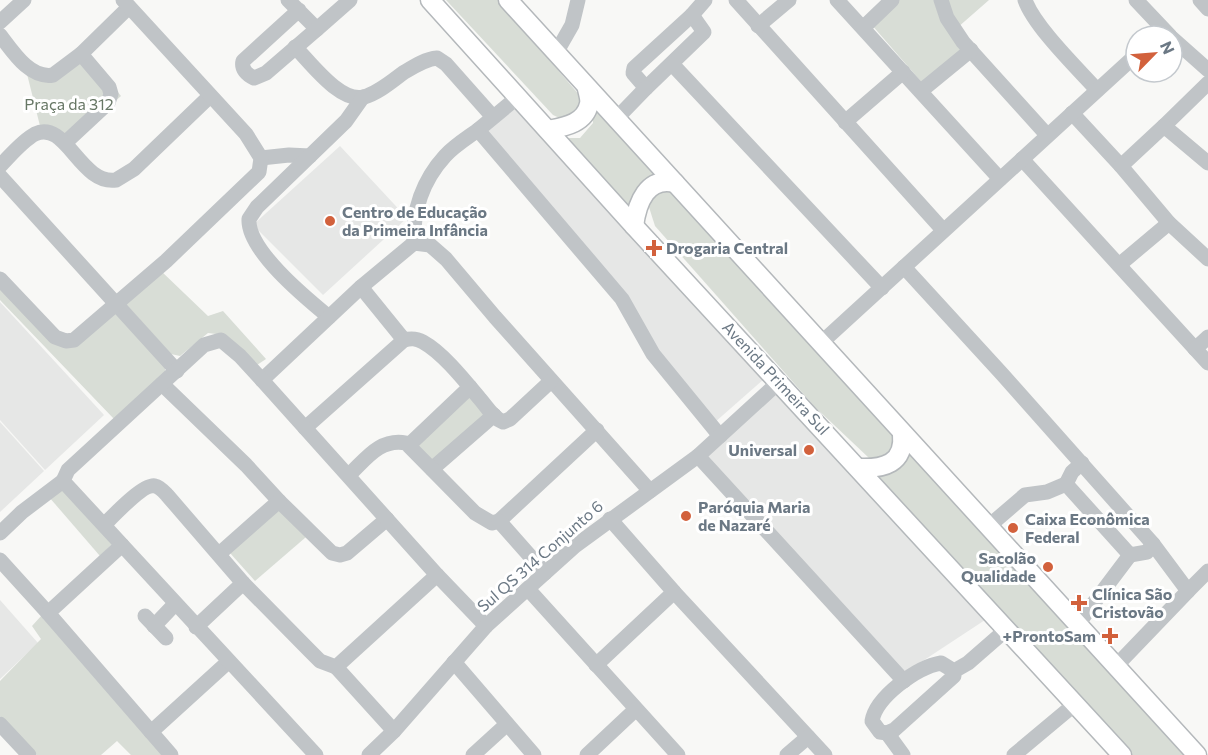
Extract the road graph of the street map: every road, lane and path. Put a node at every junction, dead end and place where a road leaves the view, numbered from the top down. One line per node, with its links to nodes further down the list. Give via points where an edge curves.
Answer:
1 (24, 0): 19 (street)
2 (350, 0): 23 (street)
3 (430, 0): 40 (main road, Avenida Primeira Sul)
4 (578, 0): 28 (street, via 572,25)
5 (705, 0): 18 (street)
6 (735, 0): 21 (street)
7 (789, 0): 21 (street)
8 (837, 0): 22 (street)
9 (892, 0): 22 (street)
10 (941, 0): 26 (street, via 947,18)
11 (1025, 0): 37 (street, via 1038,22)
12 (1136, 0): 20 (street)
13 (1200, 0): 17 (street)
14 (512, 1): 28 (main road)
15 (126, 4): 29 (street); 39 (street)
16 (294, 5): 23 (street); 25 (street, via 243,61 243,67 252,77 258,77)
17 (1208, 9)
18 (692, 15): 30 (street, via 704,33); 35 (street, via 634,68 633,73)
19 (0, 22)
20 (1157, 24)
21 (758, 26): 45 (street)
22 (864, 27): 33 (street)
23 (317, 29): 25 (street)
24 (0, 35): 29 (street, via 30,69 42,76 59,72)
25 (295, 47): 41 (street, via 339,92)
26 (971, 50): 38 (street); 49 (street)
27 (1184, 50): 32 (street)
28 (556, 53): 36 (main road)
29 (81, 54): 50 (street, via 109,87 111,98)
30 (672, 64): 35 (street); 69 (street)
31 (1124, 66): 37 (street)
32 (1208, 70)
33 (903, 72): 38 (street); 45 (street)
34 (1208, 83): 46 (street)
35 (646, 88): 44 (street)
36 (587, 89): 44 (main road); 47 (main road, via 589,104 584,114 567,126)
37 (1097, 90): 42 (street)
38 (921, 92): 58 (street)
39 (210, 96): 50 (street, via 134,169 116,180 98,178); 52 (street, via 246,134)
40 (519, 96): 43 (street); 47 (main road, Avenida Primeira Sul)
41 (363, 97): 43 (street, via 436,58); 51 (street, via 346,121)
42 (1072, 113): 49 (street); 56 (street)
43 (494, 117): 48 (street)
44 (616, 119): 59 (main road)
45 (845, 122): 62 (street)
46 (1164, 126): 54 (street); 56 (street)
47 (548, 129): 61 (main road, Avenida Primeira Sul)
48 (478, 130): 63 (street, via 445,156 425,187 415,212); 87 (street, via 622,299 653,354)
49 (1047, 135): 53 (street)
50 (64, 142): 55 (street, via 52,133 37,133)
51 (310, 156): 52 (street); 71 (street, via 256,207 248,224 252,238 273,266)
52 (261, 158): 70 (street, via 259,172 249,184)
53 (1022, 159): 58 (street); 65 (street)
54 (1208, 163)
55 (0, 166)
56 (1121, 166): 60 (street)
57 (0, 176): 70 (street)
58 (1000, 179): 62 (street)
59 (675, 183): 61 (main road, via 668,181 648,189 638,202); 74 (main road)
60 (1170, 223): 64 (street); 65 (street)
61 (634, 226): 80 (main road, Avenida Primeira Sul)
62 (944, 230): 66 (street)
63 (414, 243): 68 (street); 79 (street, via 438,250)
64 (1208, 259)
65 (1119, 265): 75 (street)
66 (904, 267): 69 (street); 90 (street)
67 (0, 279): 70 (street, via 45,328 66,341 81,335)
68 (361, 287): 71 (street); 73 (street)
69 (882, 288): 74 (street)
70 (117, 304): 77 (street)
71 (329, 317): 78 (street)
72 (1208, 337): 75 (street)
73 (404, 340): 82 (street, via 414,338 423,342); 84 (street)
74 (821, 343): 86 (main road)
75 (1195, 349): 76 (street)
76 (1208, 363)
77 (177, 371): 78 (street, via 204,345 221,340); 81 (street)
78 (262, 380): 84 (street)
79 (551, 381): 83 (street, via 508,421 500,421); 85 (street)
80 (779, 382): 87 (street, Sul QS 314 Conjunto 6); 91 (main road, Avenida Primeira Sul)
81 (162, 384): 94 (street, via 74,462); 97 (street)
82 (470, 387): 83 (street); 88 (street)
83 (494, 415): 92 (street)
84 (305, 428): 93 (street)
85 (597, 430): 96 (street); 100 (street)
86 (902, 434): 91 (main road, via 900,452 890,464); 102 (main road)
87 (720, 436): 89 (street, Sul QS 314 Conjunto 6)
88 (410, 444): 92 (street); 93 (street, via 396,442 378,447)
89 (698, 456): 96 (street, Sul QS 314 Conjunto 6); 129 (street)
90 (1082, 463): 95 (street); 105 (street)
91 (859, 468): 121 (main road, Avenida Primeira Sul)
92 (432, 469): 100 (street, via 480,518 492,523)
93 (349, 475): 98 (street)
94 (63, 481): 101 (street); 103 (street)
95 (1066, 484): 102 (street, via 1057,490 1025,495); 107 (street)
96 (650, 491): 99 (street, Sul QS 314 Conjunto 6)
97 (279, 501): 98 (street, via 327,550 337,555 351,551); 106 (street)
98 (387, 519): 111 (street)
99 (610, 519): 110 (street, Sul QS 314 Conjunto 6); 115 (street)
100 (499, 521): 110 (street)
101 (104, 525): 104 (street); 106 (street, via 140,492 154,485)
102 (989, 526): 118 (main road)
103 (0, 532)
104 (122, 544): 116 (street); 117 (street)
105 (1153, 544): 107 (street, via 1147,552); 114 (street)
106 (219, 554): 112 (street)
107 (1130, 555): 118 (street)
108 (0, 560): 117 (street)
109 (1208, 571): 114 (street)
110 (545, 573): 113 (street, Sul QS 314 Conjunto 6)
111 (437, 575): 119 (street); 127 (street)
112 (243, 583): 120 (street); 127 (street, via 320,661)
113 (528, 590): 119 (street, Sul QS 314 Conjunto 6); 125 (street)
114 (1188, 591): 126 (street)
115 (674, 592): 125 (street); 137 (street)
116 (175, 604): 120 (street); 122 (street, via 150,621)
117 (48, 613): 135 (street)
118 (1078, 624): 126 (main road)
119 (486, 626): 124 (street, Sul QS 314 Conjunto 6)
120 (196, 627): 123 (street)
121 (1007, 629): 128 (street); 130 (main road, Avenida Primeira Sul)
122 (166, 638)
123 (228, 662): 135 (street); 140 (street)
124 (454, 662): 133 (street); 134 (street, Sul QS 314 Conjunto 6)
125 (596, 665): 131 (street)
126 (1116, 666): 151 (main road)
127 (336, 668): 134 (street)
128 (954, 671): 129 (street, via 945,664 935,664); 136 (street, via 941,689)
129 (904, 681): 136 (street, via 873,712 872,721 880,732)
130 (1075, 704): 149 (street); 150 (main road, Avenida Primeira Sul)
131 (635, 710): 144 (street); 145 (street)
132 (0, 724): 138 (street)
133 (507, 724): 142 (street); 143 (street)
134 (394, 731): 141 (street, Sul QS 314 Conjunto 6)
135 (151, 732): 139 (street)
136 (887, 733): 148 (street)
137 (808, 737): 146 (street); 147 (street)
138 (29, 755)
139 (171, 755)
140 (316, 755)
141 (369, 755)
142 (473, 755)
143 (534, 755)
144 (587, 755)
145 (678, 755)
146 (787, 755)
147 (825, 755)
148 (903, 755)
149 (1014, 755)
150 (1122, 755)
151 (1197, 755)

